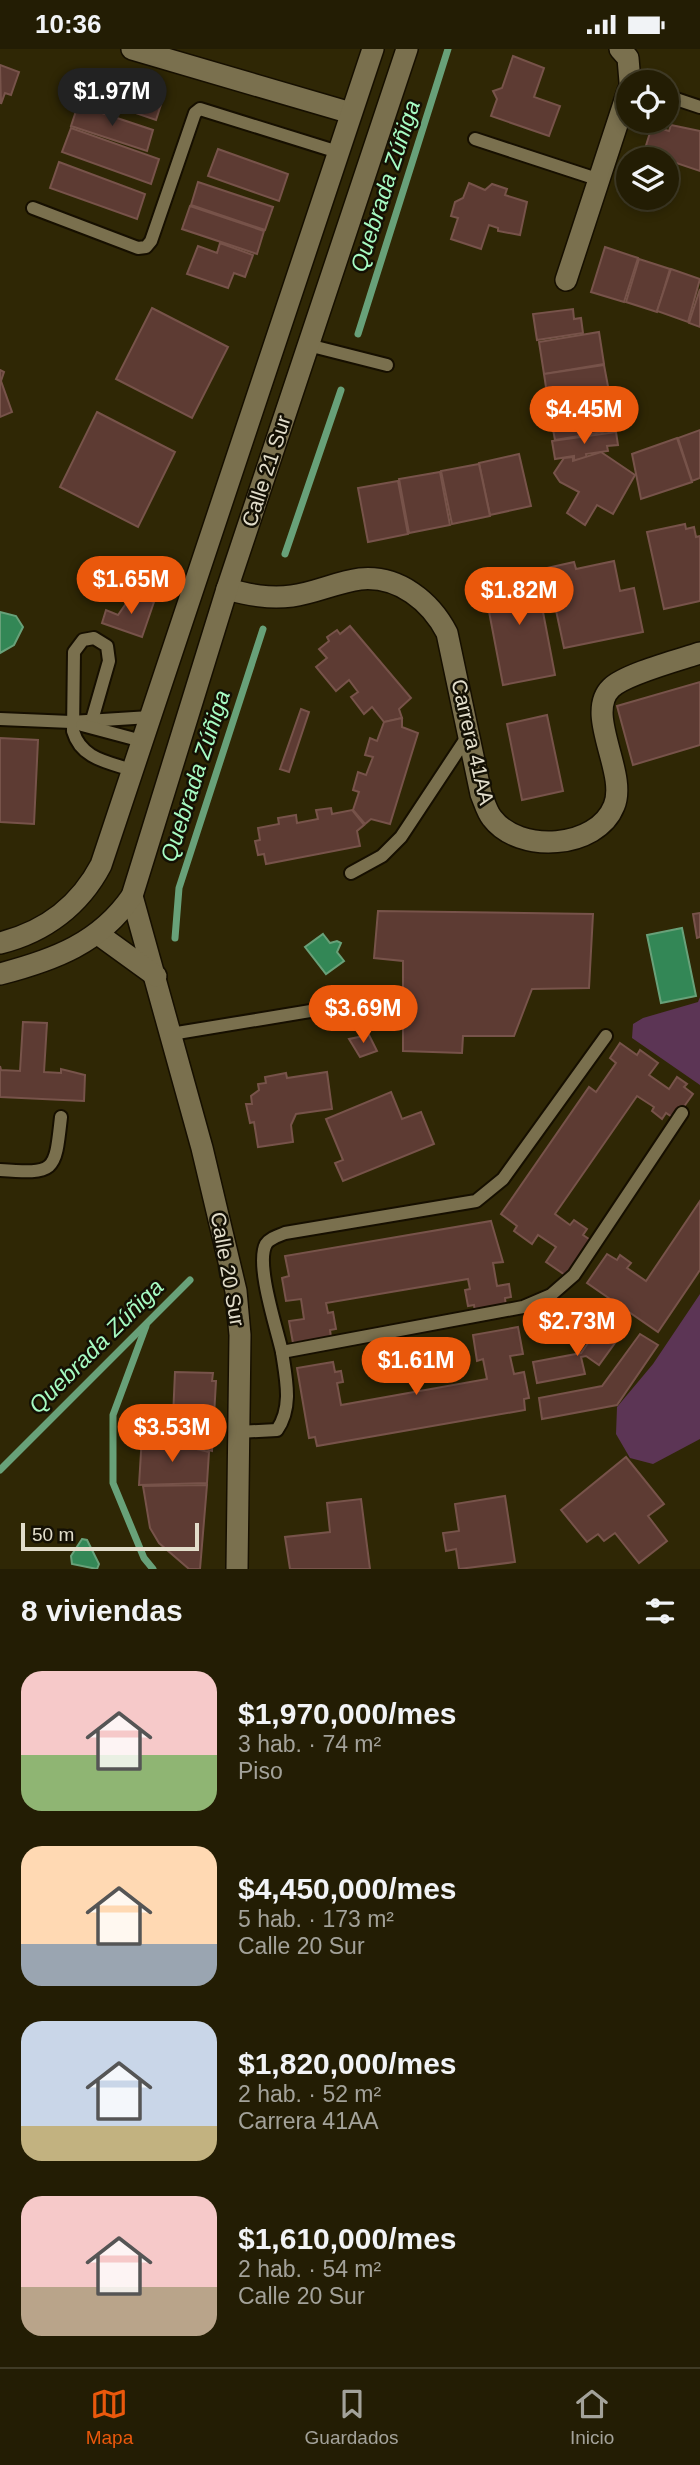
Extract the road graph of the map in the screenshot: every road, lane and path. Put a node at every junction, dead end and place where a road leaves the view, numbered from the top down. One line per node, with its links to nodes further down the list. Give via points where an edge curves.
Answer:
1 (132, 49): 8 (street)
2 (373, 49): 8 (street, Calle 21 Sur)
3 (407, 49): 15 (street, Calle 21 Sur)
4 (620, 49): 5 (street, via 628,58)
5 (629, 70)
6 (679, 100): 7 (lane)
7 (700, 107)
8 (351, 113): 11 (street, Calle 21 Sur)
9 (616, 130): 12 (street)
10 (475, 139): 12 (lane)
11 (338, 152): 13 (lane, via 200,109 146,247 138,248); 19 (street, Calle 21 Sur)
12 (600, 180): 14 (street)
13 (33, 208)
14 (566, 280)
15 (307, 345): 16 (lane); 17 (street, Calle 21 Sur)
16 (387, 365)
17 (227, 589): 23 (street, Carrera 41AA, via 258,597 292,596 363,579 388,582 417,595 436,612 447,633); 27 (street, Calle 21 Sur)
18 (700, 653): 23 (street, Carrera 41AA, via 611,688 603,704 603,726 617,779 616,804 605,824 585,837 528,839 506,831 491,818 481,794)
19 (150, 717): 21 (lane); 24 (street, Calle 21 Sur)
20 (0, 719): 22 (lane)
21 (92, 720): 22 (lane); 22 (lane, via 109,660 107,646 94,638 83,640 74,652)
22 (71, 722): 24 (lane); 25 (lane, via 83,751)
23 (469, 734): 26 (lane, via 401,837 382,856)
24 (142, 741): 25 (street, Calle 21 Sur)
25 (132, 770): 29 (street, Calle 21 Sur, via 101,865 87,891 41,927)
26 (351, 873)
27 (132, 896): 28 (street); 31 (street, Calle 20 Sur)
28 (98, 934): 30 (street, via 73,949); 31 (street)
29 (0, 943)
30 (0, 974)
31 (156, 976): 33 (street, Calle 20 Sur)
32 (365, 1002): 33 (lane)
33 (171, 1034): 39 (street, Calle 20 Sur, via 236,1291)
34 (606, 1035): 38 (lane, via 503,1179 476,1201 285,1233 270,1240 264,1247 264,1266)
35 (682, 1113): 38 (lane, via 574,1275 551,1295 523,1307)
36 (61, 1117): 37 (lane, via 57,1156 49,1168 35,1173)
37 (0, 1170)
38 (282, 1352): 39 (lane, via 285,1418 277,1430)
39 (238, 1432): 40 (street, Calle 20 Sur)
40 (237, 1569)

